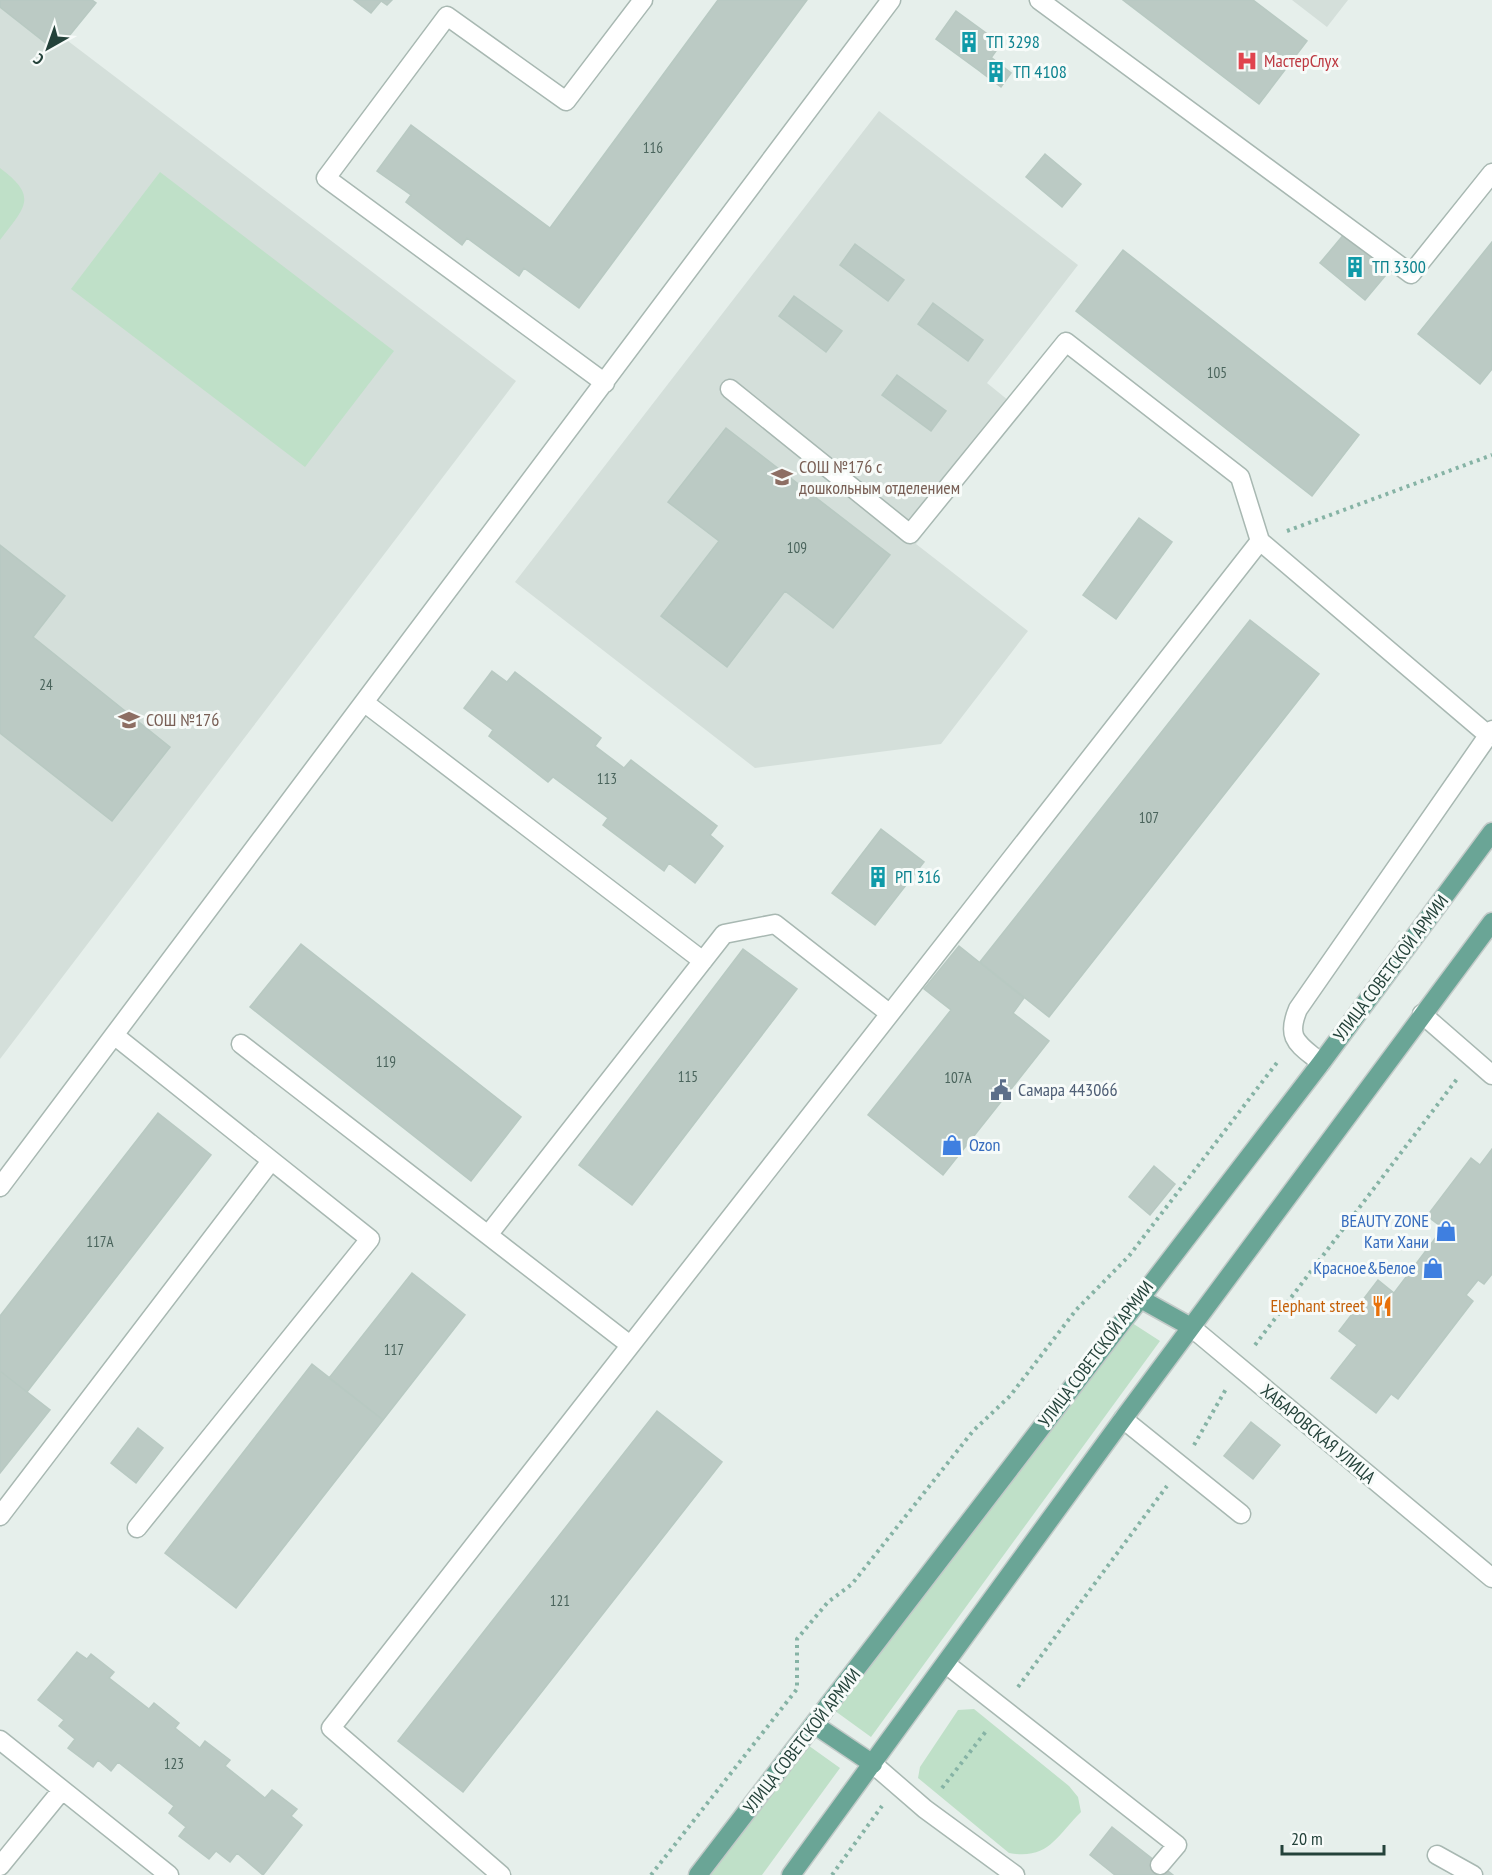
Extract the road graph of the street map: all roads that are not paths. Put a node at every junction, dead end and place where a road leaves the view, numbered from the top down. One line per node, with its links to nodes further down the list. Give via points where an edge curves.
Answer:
1 (643, 0): 5 (street, via 566,101 447,16 326,178)
2 (891, 0): 5 (street)
3 (1039, 0): 4 (street, via 1411,274)
4 (1492, 173)
5 (605, 383): 8 (street)
6 (730, 389): 7 (street, via 910,534 1066,342 1240,477)
7 (1260, 541): 9 (street); 13 (street)
8 (365, 703): 12 (street); 15 (street)
9 (1490, 732): 17 (street, via 1298,1009 1291,1026 1294,1040)
10 (1492, 832): 17 (main road, УЛИЦА СОВЕТСКОЙ АРМИИ)
11 (1492, 922): 14 (main road)
12 (703, 961): 13 (street, via 724,934 775,924); 21 (street)
13 (889, 1013): 24 (street)
14 (1422, 1014): 18 (street); 23 (main road)
15 (114, 1035): 19 (street); 20 (street)
16 (241, 1044): 21 (street)
17 (1321, 1063): 22 (main road, УЛИЦА СОВЕТСКОЙ АРМИИ)
18 (1492, 1075)
19 (271, 1161): 27 (street); 28 (street, via 370,1239)
20 (0, 1187)
21 (488, 1235): 24 (street)
22 (1139, 1298): 23 (main road, ХАБАРОВСКАЯ УЛИЦА); 31 (main road, УЛИЦА СОВЕТСКОЙ АРМИИ)
23 (1191, 1327): 25 (main road); 29 (street, ХАБАРОВСКАЯ УЛИЦА)
24 (630, 1345): 38 (street, via 331,1728)
25 (1123, 1419): 26 (street); 30 (main road)
26 (1241, 1514)
27 (0, 1516)
28 (137, 1528)
29 (1492, 1578)
30 (946, 1664): 33 (main road); 36 (street, via 1177,1845)
31 (815, 1725): 33 (main road); 40 (main road, УЛИЦА СОВЕТСКОЙ АРМИИ)
32 (0, 1740): 34 (street)
33 (873, 1764): 41 (main road); 42 (street, via 925,1809)
34 (62, 1790): 37 (street); 39 (street)
35 (1437, 1855): 43 (street)
36 (1161, 1865)
37 (0, 1866)
38 (498, 1874)
39 (169, 1875)
40 (698, 1875)
41 (791, 1875)
42 (1015, 1875)
43 (1473, 1875)

